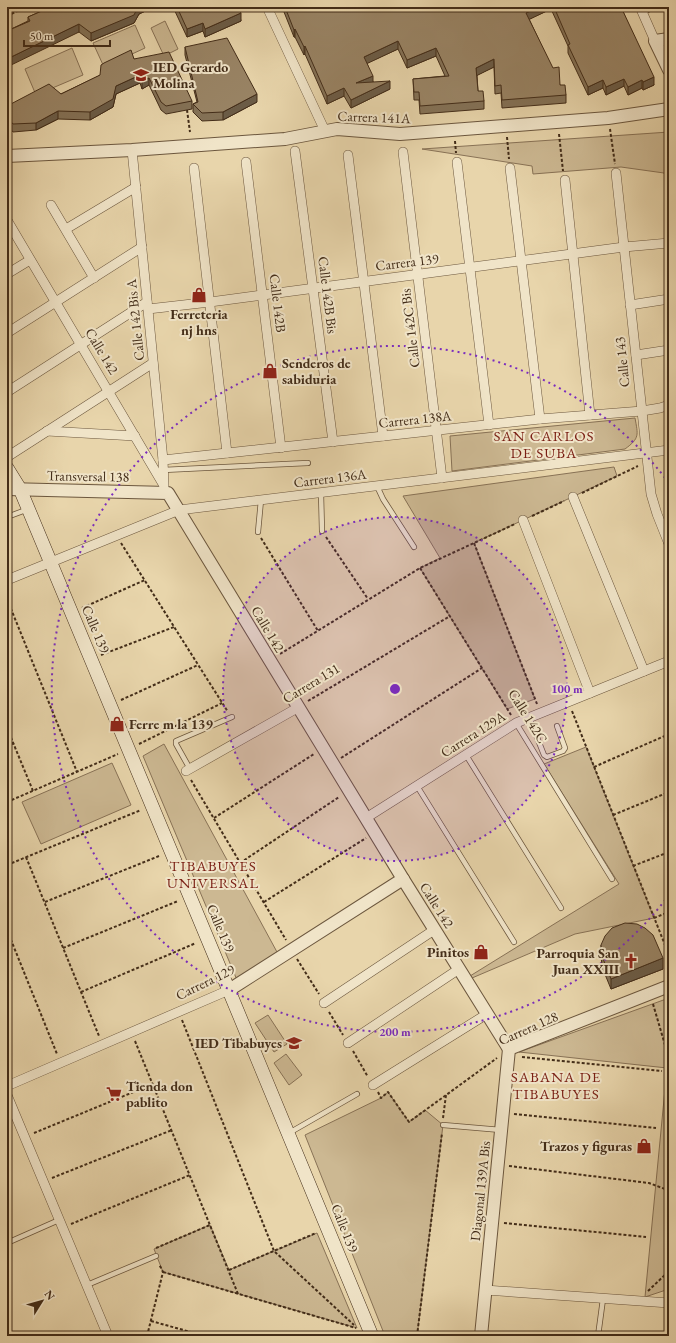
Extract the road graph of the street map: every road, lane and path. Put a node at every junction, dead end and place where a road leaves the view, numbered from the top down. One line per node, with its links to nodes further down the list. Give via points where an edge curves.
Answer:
1 (26, 7): 5 (path)
2 (267, 7): 14 (street)
3 (653, 7): 4 (lane)
4 (641, 10): 7 (street)
5 (7, 16)
6 (669, 39): 7 (street)
7 (655, 41): 8 (street)
8 (669, 70)
9 (669, 109): 11 (street, Carrera 141A)
10 (187, 110): 16 (path)
11 (608, 118): 12 (street, Carrera 141A); 26 (path)
12 (558, 122): 13 (street, Carrera 141A); 27 (path)
13 (506, 126): 15 (street, Carrera 141A); 25 (path)
14 (325, 130): 15 (street, Carrera 141A, via 350,129 400,134); 17 (street, Carrera 141A, via 285,139)
15 (454, 131): 23 (path)
16 (190, 132)
17 (132, 150): 21 (street, Carrera 141A); 28 (street, Calle 142 Bis A)
18 (295, 151): 43 (street, Calle 142B Bis)
19 (403, 152): 40 (street, Calle 142C Bis)
20 (348, 155): 42 (street)
21 (7, 156)
22 (246, 162): 44 (street, Calle 142B)
23 (457, 162): 38 (street)
24 (194, 168): 47 (street)
25 (510, 168): 37 (street)
26 (616, 173): 34 (street, Calle 143)
27 (564, 180): 35 (street)
28 (136, 188): 31 (street); 33 (street, Calle 142 Bis A)
29 (51, 204): 31 (street)
30 (7, 220): 36 (street, Calle 142)
31 (66, 229): 41 (street)
32 (669, 243): 34 (street, Carrera 139)
33 (142, 247): 41 (street); 48 (street, Calle 142 Bis A)
34 (624, 247): 35 (street, Carrera 139); 49 (street, Calle 143)
35 (573, 254): 37 (street, Carrera 139); 59 (street)
36 (30, 260): 39 (street); 46 (street, Calle 142)
37 (521, 261): 38 (street, Carrera 139); 60 (street)
38 (470, 268): 40 (street, Carrera 139); 61 (street)
39 (7, 274)
40 (418, 275): 42 (street, Carrera 139); 62 (street, Calle 142C Bis)
41 (94, 278): 46 (street)
42 (364, 282): 43 (street, Carrera 139); 65 (street)
43 (313, 289): 44 (street, Carrera 139); 66 (street, Calle 142B Bis)
44 (263, 295): 47 (street, Carrera 139); 67 (street, Calle 142B)
45 (669, 299): 49 (street)
46 (56, 302): 50 (street); 51 (street, Calle 142)
47 (210, 302): 48 (street, Carrera 139); 70 (street)
48 (148, 305): 51 (street, Carrera 139); 54 (street, Calle 142 Bis A)
49 (630, 305): 53 (street, Calle 143)
50 (7, 333)
51 (81, 345): 55 (street, Carrera 139); 56 (street, Calle 142)
52 (669, 350): 53 (street)
53 (636, 355): 58 (street, Calle 143)
54 (153, 363): 56 (street); 74 (street, Calle 142 Bis A)
55 (7, 392)
56 (108, 392): 63 (street); 64 (street, Calle 142)
57 (669, 405): 58 (street, Carrera 138A)
58 (642, 411): 59 (street, Carrera 138A); 69 (street, Calle 143)
59 (590, 415): 60 (street, Carrera 138A)
60 (540, 419): 61 (street, Carrera 138A)
61 (489, 425): 62 (street, Carrera 138A)
62 (436, 430): 65 (street, Carrera 138A); 76 (street, Calle 142C Bis)
63 (47, 431): 64 (street); 71 (street)
64 (135, 436): 79 (street, Calle 142)
65 (383, 436): 66 (street, Carrera 138A)
66 (333, 442): 67 (street, Carrera 138A)
67 (281, 448): 70 (street, Carrera 138A)
68 (669, 450): 69 (street, Carrera 136A)
69 (646, 453): 72 (street, Calle 143); 76 (street, Carrera 136A)
70 (227, 454): 74 (street, Carrera 138A)
71 (7, 457)
72 (647, 462): 81 (path); 91 (street, Calle 143, via 651,494)
73 (308, 463): 74 (lane)
74 (163, 465): 79 (street, Calle 142 Bis A)
75 (7, 468): 78 (main road, Calle 139)
76 (442, 478): 77 (street, Carrera 136A)
77 (377, 486): 80 (street, Carrera 136A); 92 (lane)
78 (13, 489): 79 (street, Transversal 138); 83 (main road, Calle 139)
79 (166, 490): 84 (street, Calle 142)
80 (321, 493): 82 (street, Carrera 136A); 87 (lane)
81 (573, 497): 86 (path); 108 (street)
82 (261, 500): 84 (street, Carrera 136A); 88 (lane)
83 (28, 509): 85 (lane); 93 (main road, Calle 139)
84 (179, 510): 89 (street, Carrera 136A); 104 (street, Calle 142)
85 (7, 518)
86 (523, 520): 90 (path); 109 (street)
87 (322, 531): 98 (path)
88 (258, 532): 102 (path)
89 (117, 536): 93 (street, Carrera 136A); 96 (path)
90 (474, 543): 94 (path); 114 (path)
91 (669, 544)
92 (414, 547)
93 (50, 562): 95 (street, Carrera 136A); 164 (main road, Calle 139)
94 (420, 568): 98 (path); 100 (path, Calle 142C)
95 (7, 580)
96 (145, 580): 99 (path); 101 (path)
97 (7, 599): 130 (path)
98 (368, 600): 102 (path)
99 (79, 609)
100 (450, 616): 107 (path, Calle 142C); 113 (path, Carrera 131)
101 (174, 627): 103 (path); 106 (path)
102 (318, 631): 104 (path)
103 (100, 656)
104 (270, 660): 113 (street, Calle 142)
105 (669, 661): 108 (street, Carrera 129A)
106 (198, 665): 110 (path); 112 (path)
107 (482, 668): 117 (path, Calle 142C); 127 (path)
108 (644, 671): 109 (street, Carrera 129A)
109 (590, 693): 111 (street, Carrera 129A)
110 (119, 701)
111 (568, 702): 114 (street, Carrera 129A); 128 (path)
112 (222, 703): 115 (path); 123 (path)
113 (299, 707): 124 (street, Calle 142); 129 (street, Carrera 131)
114 (541, 712): 116 (street, Carrera 129A)
115 (232, 717): 129 (lane, via 176,741)
116 (529, 717): 117 (street, Carrera 129A); 118 (lane, via 547,757 565,748)
117 (516, 723): 126 (street, Carrera 129A); 148 (lane, Calle 142C)
118 (557, 726)
119 (7, 728): 121 (path)
120 (669, 734): 128 (path)
121 (14, 743): 122 (path); 132 (path)
122 (7, 746)
123 (136, 746)
124 (323, 748): 127 (street, Calle 142); 138 (path)
125 (121, 753): 130 (path)
126 (466, 754): 131 (street, Carrera 129A); 152 (lane)
127 (332, 763): 133 (street, Calle 142)
128 (594, 767): 137 (path)
129 (188, 770): 138 (path)
130 (77, 772): 132 (path)
131 (417, 786): 139 (street, Carrera 129A); 158 (lane)
132 (33, 791): 135 (path)
133 (350, 791): 139 (street, Calle 142); 144 (path)
134 (669, 792): 137 (path)
135 (7, 802)
136 (144, 808): 143 (path)
137 (613, 815): 146 (path)
138 (214, 818): 144 (path)
139 (366, 818): 140 (street, Calle 142)
140 (374, 832): 147 (street, Calle 142); 151 (path)
141 (669, 852): 146 (path)
142 (162, 854): 150 (path)
143 (26, 857): 145 (path); 150 (path)
144 (240, 863): 151 (path)
145 (7, 865)
146 (633, 866): 154 (path)
147 (403, 879): 156 (street, Calle 142); 160 (street, Carrera 129)
148 (612, 879)
149 (181, 899): 159 (path)
150 (45, 902): 159 (path)
151 (264, 902): 160 (path)
152 (561, 908)
153 (669, 912): 154 (path)
154 (654, 918): 161 (path)
155 (7, 930): 175 (path)
156 (434, 930): 162 (street, Calle 142); 167 (street)
157 (197, 942): 165 (path)
158 (514, 942)
159 (63, 948): 165 (path)
160 (292, 950): 164 (street, Carrera 129); 167 (path)
161 (669, 955)
162 (459, 969): 169 (street, Calle 142); 171 (street)
163 (669, 986): 166 (street, Carrera 128)
164 (229, 990): 168 (street, Carrera 129); 188 (main road, Calle 139)
165 (81, 992): 172 (path)
166 (651, 993): 173 (street, Carrera 128); 174 (path)
167 (324, 1004): 171 (path)
168 (178, 1012): 170 (street, Carrera 129); 201 (path)
169 (487, 1014): 173 (street, Calle 142); 178 (street)
170 (132, 1032): 172 (street, Carrera 129); 177 (path)
171 (348, 1043): 178 (path)
172 (103, 1044): 175 (street, Carrera 129)
173 (509, 1053): 176 (path); 182 (path, Carrera 128); 183 (street, Diagonal 139A Bis)
174 (669, 1056)
175 (60, 1063): 179 (street, Carrera 129)
176 (662, 1071)
177 (153, 1084): 186 (path); 189 (path)
178 (374, 1085): 182 (path, Carrera 128, via 381,1098 388,1092 409,1122)
179 (7, 1086)
180 (357, 1094): 188 (lane)
181 (7, 1095): 189 (street)
182 (446, 1095): 184 (path)
183 (503, 1112): 185 (path); 187 (street, Diagonal 139A Bis)
184 (443, 1125): 187 (lane); 216 (path)
185 (656, 1128)
186 (172, 1130): 191 (path); 192 (path)
187 (501, 1130): 190 (street, Diagonal 139A Bis)
188 (288, 1134): 215 (main road, Calle 139)
189 (24, 1137): 192 (street)
190 (498, 1164): 193 (path, via 649,1183 665,1188); 194 (street, Diagonal 139A Bis)
191 (190, 1175): 195 (path); 196 (path)
192 (43, 1181): 195 (street)
193 (669, 1192)
194 (492, 1222): 198 (path); 206 (street, Diagonal 139A Bis)
195 (61, 1223): 199 (lane); 205 (street)
196 (210, 1225): 200 (path); 203 (path)
197 (319, 1232): 201 (path)
198 (646, 1237)
199 (7, 1243)
200 (154, 1249)
201 (274, 1251): 203 (path); 207 (path, via 358,1329)
202 (156, 1256): 205 (lane)
203 (229, 1270): 207 (path)
204 (669, 1271): 209 (path)
205 (87, 1285): 212 (street)
206 (485, 1290): 208 (street); 217 (street, Diagonal 139A Bis)
207 (238, 1294): 211 (path, via 163,1272)
208 (603, 1299): 209 (street); 218 (lane)
209 (638, 1301): 210 (street)
210 (669, 1303)
211 (151, 1321): 213 (path); 214 (path)
212 (108, 1336)
213 (147, 1336)
214 (204, 1336)
215 (372, 1336)
216 (417, 1336)
217 (481, 1336)
218 (598, 1336)

